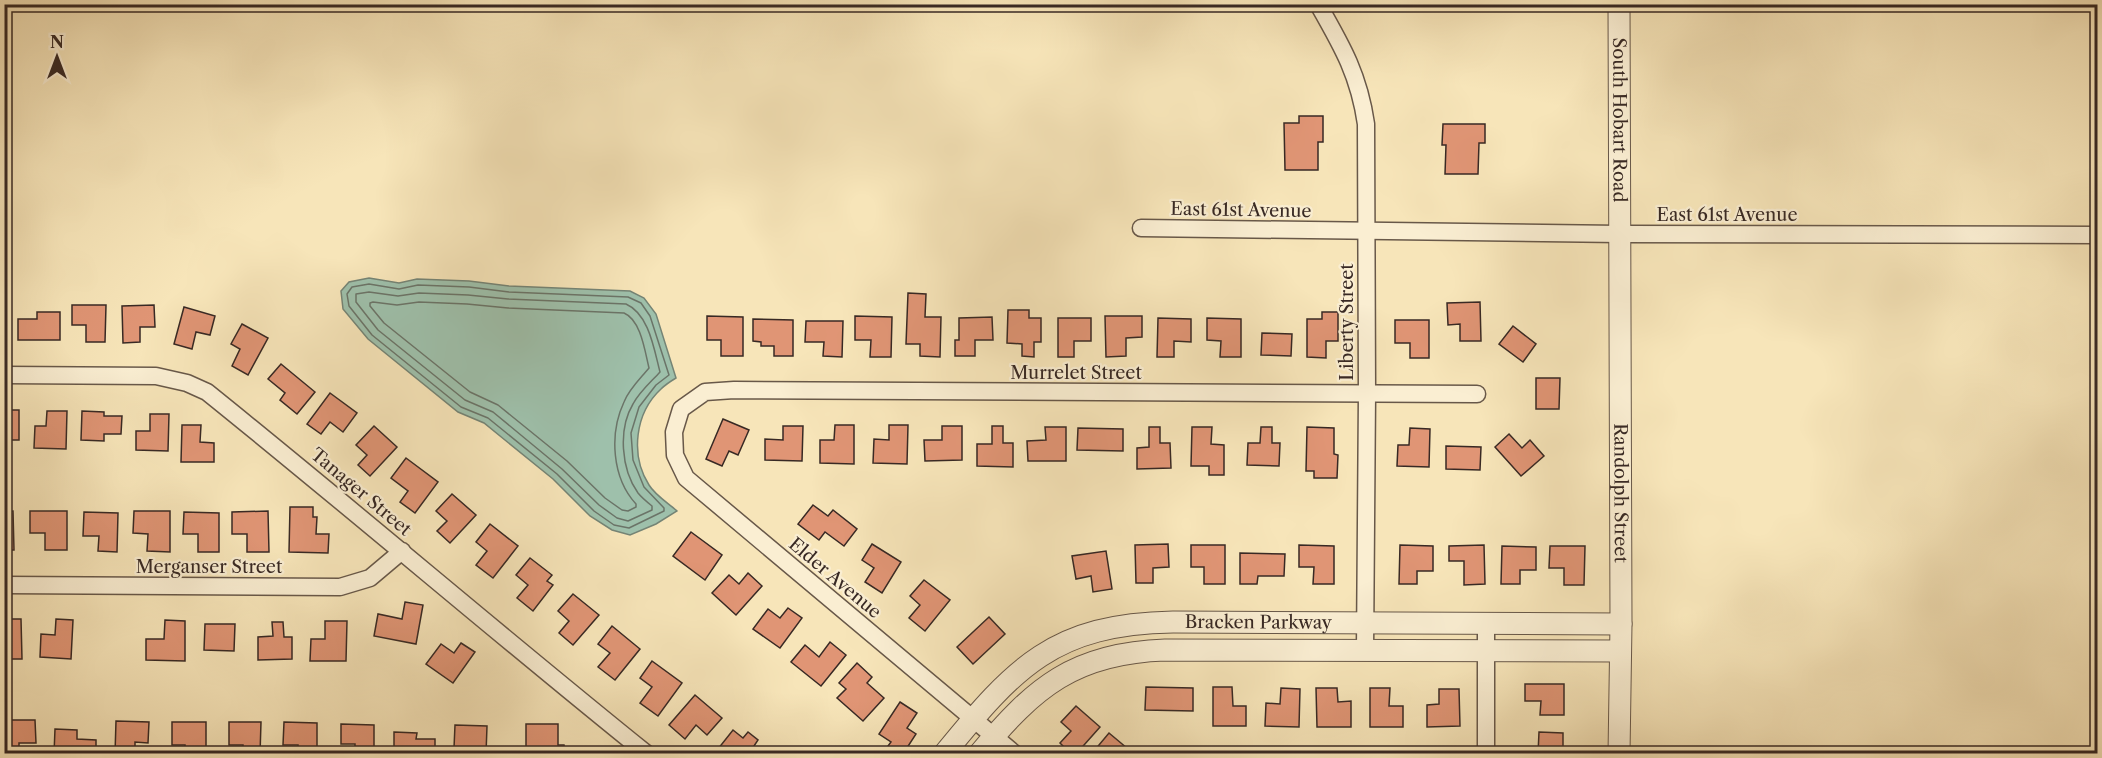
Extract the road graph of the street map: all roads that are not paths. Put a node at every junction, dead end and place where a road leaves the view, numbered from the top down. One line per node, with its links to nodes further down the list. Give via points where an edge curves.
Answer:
1 (1318, 4): 4 (street, Liberty Street, via 1352,65 1363,102)
2 (1618, 4): 5 (street, South Hobart Road)
3 (1141, 228): 4 (street, East 61st Avenue)
4 (1367, 230): 5 (street, East 61st Avenue); 8 (street, Liberty Street)
5 (1620, 234): 6 (street, East 61st Avenue); 15 (street, Randolph Street)
6 (2097, 234)
7 (4, 375): 11 (street, Tanager Street, via 156,376 187,383 207,392)
8 (1367, 394): 9 (street, Murrelet Street); 10 (street, Murrelet Street, via 734,390 705,392); 13 (street, Liberty Street)
9 (1477, 394)
10 (681, 409): 19 (street, Elder Avenue, via 674,432 675,455 686,478)
11 (402, 551): 12 (street, Merganser Street, via 370,578 340,587); 21 (street, Tanager Street)
12 (4, 585)
13 (1365, 623): 14 (street, Bracken Parkway); 16 (street, Liberty Street); 19 (street, Bracken Parkway, via 1153,622 1115,626 1057,646 1032,661)
14 (1486, 623): 15 (street, Bracken Parkway); 17 (street)
15 (1621, 624): 18 (street, Randolph Street)
16 (1365, 650): 17 (street, Bracken Parkway); 20 (street, Bracken Parkway, via 1165,650 1108,657 1049,683)
17 (1486, 651): 18 (street, Bracken Parkway); 25 (street)
18 (1620, 651): 26 (street, Randolph Street)
19 (973, 718): 20 (street, Elder Avenue); 22 (street, Bracken Parkway)
20 (994, 736): 23 (street, Bracken Parkway); 24 (street, Elder Avenue)
21 (647, 753)
22 (944, 753)
23 (979, 753)
24 (1016, 753)
25 (1486, 753)
26 (1619, 753)

